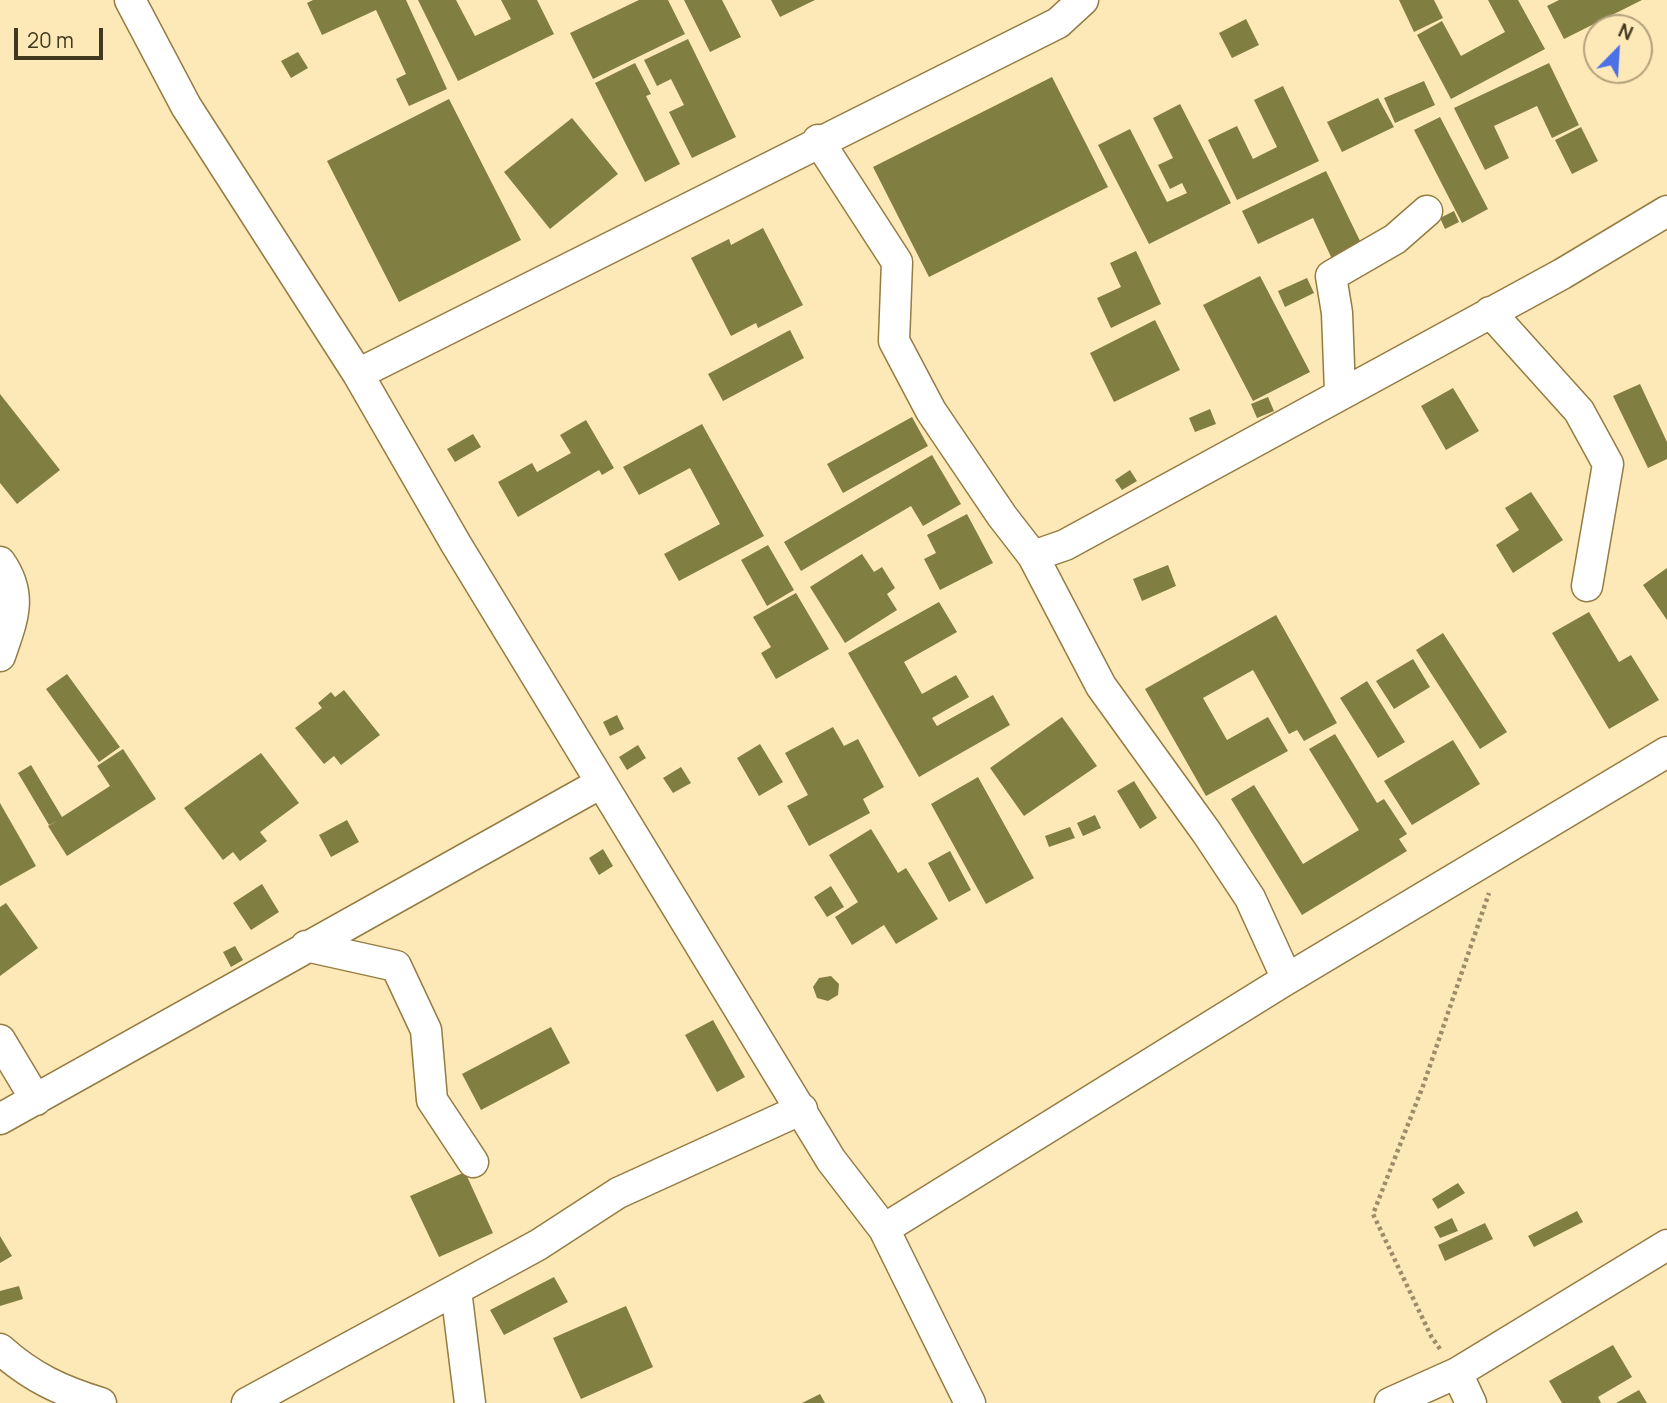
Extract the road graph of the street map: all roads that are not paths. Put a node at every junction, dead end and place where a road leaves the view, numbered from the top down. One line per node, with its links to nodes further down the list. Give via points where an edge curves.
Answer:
1 (130, 0): 7 (street, via 186,106)
2 (1083, 0): 3 (street, via 1058,23)
3 (818, 140): 7 (street); 9 (street, via 897,262 894,341 931,411)
4 (1427, 211): 8 (street, via 1395,239 1331,276)
5 (1667, 212): 6 (street)
6 (1490, 312): 8 (street); 11 (street, via 1580,411 1608,464)
7 (358, 374): 14 (street)
8 (1340, 392): 9 (street, via 1065,545)
9 (1034, 556): 16 (street, via 1101,686 1250,898)
10 (0, 562): 12 (street, via 15,590 13,618)
11 (1587, 586)
12 (0, 656)
13 (1667, 752): 16 (street)
14 (601, 783): 15 (street); 19 (street)
15 (306, 946): 18 (street); 21 (street, via 396,966 426,1030 432,1100)
16 (1287, 979): 22 (street)
17 (0, 1040): 18 (street)
18 (36, 1100): 20 (street)
19 (802, 1109): 22 (street, via 831,1160); 24 (street, via 618,1193 538,1245)
20 (0, 1119)
21 (473, 1162)
22 (884, 1228): 30 (street)
23 (1667, 1245): 26 (street)
24 (456, 1290): 28 (street); 29 (street)
25 (0, 1349): 27 (street, via 38,1380)
26 (1457, 1373): 31 (street); 32 (street)
27 (101, 1403)
28 (247, 1403)
29 (470, 1403)
30 (970, 1403)
31 (1390, 1403)
32 (1471, 1403)

